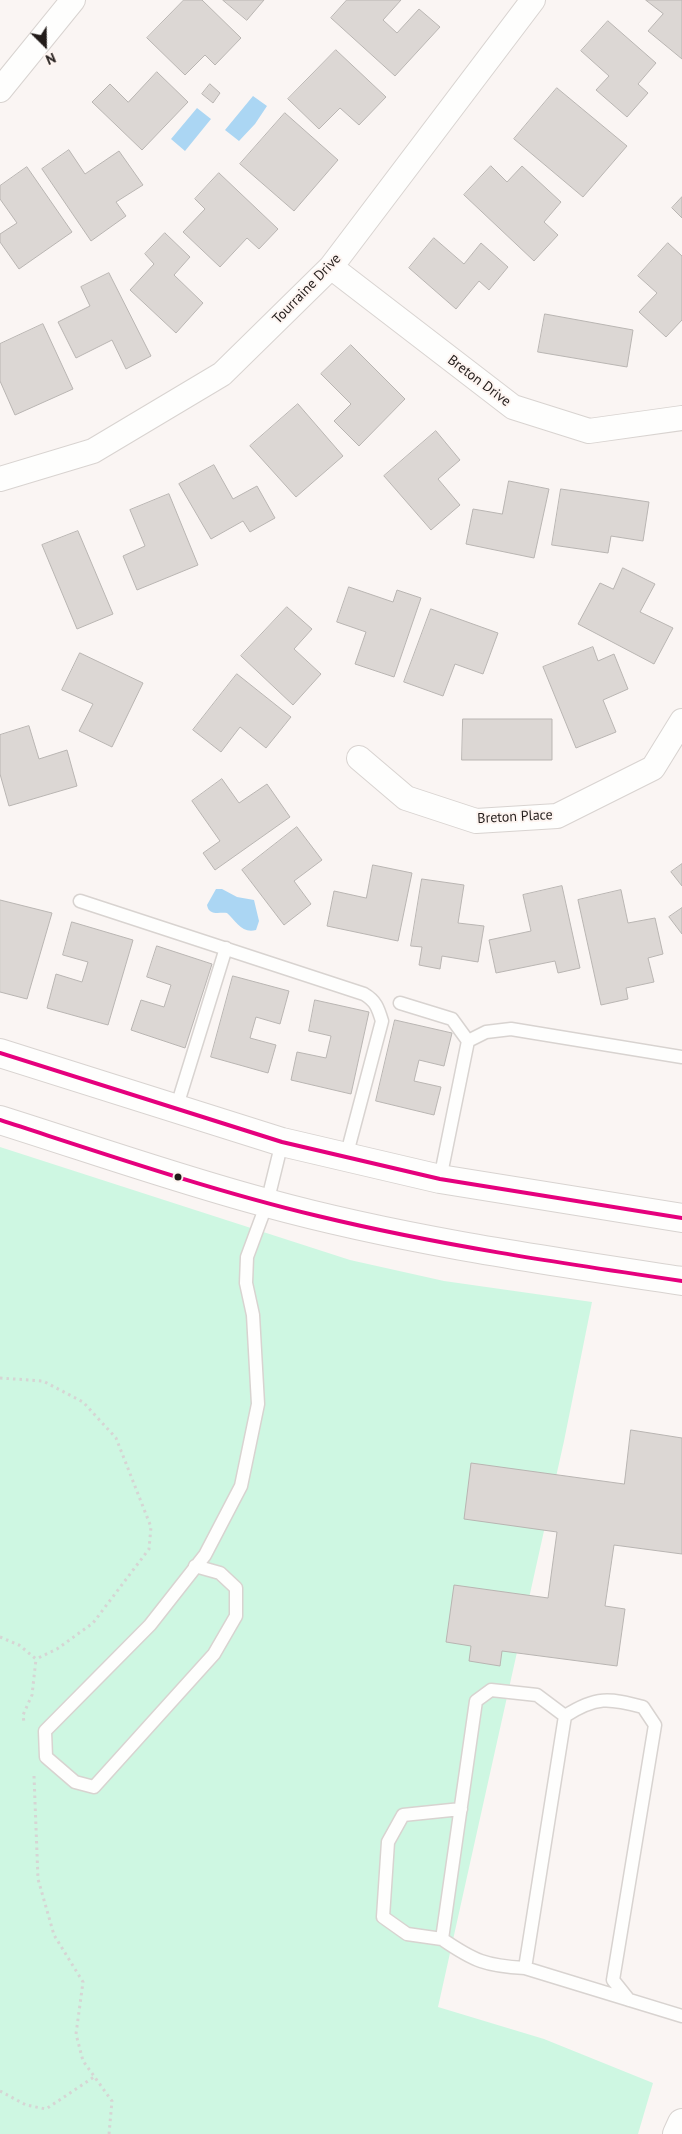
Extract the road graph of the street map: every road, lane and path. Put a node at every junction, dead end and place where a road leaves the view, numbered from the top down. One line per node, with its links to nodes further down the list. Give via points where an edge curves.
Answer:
1 (74, 0): 3 (street)
2 (533, 0): 4 (street, Tourraine Drive)
3 (0, 90)
4 (331, 267): 5 (street, Breton Drive, via 512,407 589,431); 6 (street, Tourraine Drive, via 222,374 93,451)
5 (682, 419)
6 (0, 479)
7 (682, 721): 8 (street, Breton Place, via 653,768 557,816 476,821 406,798)
8 (359, 758)
9 (80, 901): 10 (lane)
10 (226, 948): 15 (lane); 18 (lane, via 364,994 378,1006 382,1021)
11 (400, 1003): 12 (lane, via 452,1019)
12 (468, 1041): 14 (lane, via 486,1032 511,1029); 19 (lane)
13 (0, 1053): 15 (main road)
14 (682, 1057)
15 (176, 1109): 17 (main road)
16 (0, 1120): 20 (main road)
17 (282, 1142): 18 (main road); 20 (lane)
18 (346, 1157): 19 (main road)
19 (440, 1179): 21 (main road)
20 (267, 1203): 22 (main road, via 388,1231); 24 (lane, via 247,1257 246,1283 253,1315 258,1404 241,1486 205,1555)
21 (682, 1218)
22 (682, 1281)
23 (0, 1378): 26 (path, via 43,1381 84,1402 116,1438 151,1527 149,1549 93,1623 57,1649)
24 (195, 1566): 24 (lane, via 150,1625 45,1731 46,1757 75,1782 94,1787 214,1654 236,1616 236,1588 220,1573)
25 (0, 1637): 26 (path, via 19,1645)
26 (36, 1659): 28 (path, via 32,1695 23,1715)
27 (565, 1716): 30 (lane, via 537,1695 491,1690 476,1701); 32 (lane); 33 (lane, via 585,1704 615,1700 644,1707 655,1725 613,1980)
28 (24, 1724)
29 (33, 1771): 35 (path, via 38,1879 54,1934 83,1982 76,2034 83,2061)
30 (461, 1809): 31 (lane); 31 (lane, via 403,1816 388,1842 382,1917 407,1934)
31 (442, 1939): 32 (lane, via 467,1957 493,1966)
32 (525, 1968): 33 (lane)
33 (629, 2000): 34 (lane)
34 (682, 2016)
35 (94, 2077): 36 (path, via 46,2109 26,2104); 38 (path, via 112,2101)
36 (0, 2091)
37 (682, 2123): 39 (main road)
38 (109, 2134)
39 (677, 2134)

